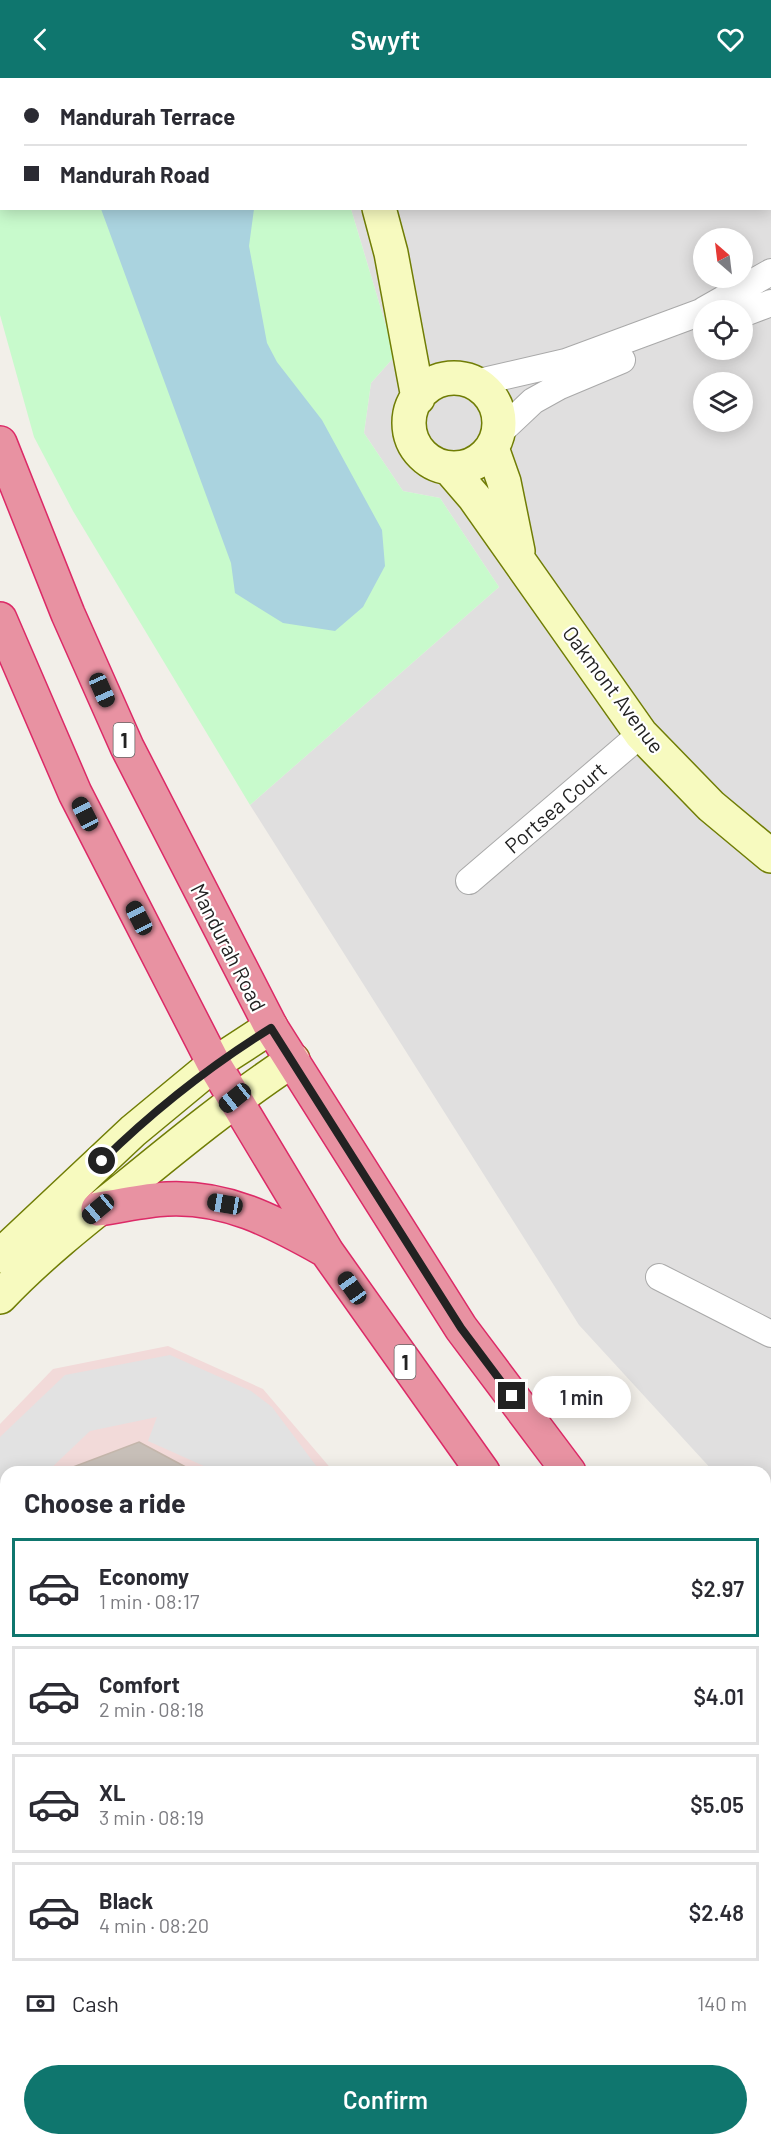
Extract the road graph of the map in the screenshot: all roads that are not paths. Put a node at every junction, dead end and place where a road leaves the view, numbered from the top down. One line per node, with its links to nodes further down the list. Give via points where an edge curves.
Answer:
1 (380, 210): 7 (street)
2 (771, 272): 3 (street)
3 (723, 300)
4 (771, 303): 5 (street)
5 (753, 310)
6 (693, 315): 9 (street, via 566,362)
7 (407, 330): 9 (street); 10 (street)
8 (693, 333): 11 (street, via 560,386 533,401)
9 (466, 381): 10 (street, via 435,383); 11 (street, via 487,392 495,405 499,420)
10 (418, 398): 13 (street, via 410,414 413,441 424,456)
11 (495, 441): 13 (street, via 473,464); 14 (street, Oakmont Avenue)
12 (0, 443): 19 (highway, Mandurah Road / 1, via 68,614 127,747)
13 (449, 468): 14 (street, Oakmont Avenue)
14 (520, 561): 16 (street, Oakmont Avenue)
15 (0, 619): 21 (highway, 1, via 75,793)
16 (641, 734): 17 (street, Oakmont Avenue, via 711,806); 18 (street, Portsea Court)
17 (771, 856)
18 (470, 881)
19 (271, 1028): 20 (highway, Mandurah Road / 1); 21 (street)
20 (293, 1060): 22 (street); 30 (highway, Mandurah Road / 1, via 461,1328)
21 (214, 1064): 22 (highway, 1); 25 (street, via 133,1131)
22 (235, 1098): 23 (street); 24 (highway, 1)
23 (98, 1209): 24 (highway, via 166,1199 225,1204 252,1211); 27 (street, via 20,1275)
24 (327, 1252): 29 (highway, 1)
25 (0, 1256)
26 (659, 1277): 28 (street)
27 (0, 1297)
28 (771, 1334)
29 (479, 1466)
30 (564, 1466)

